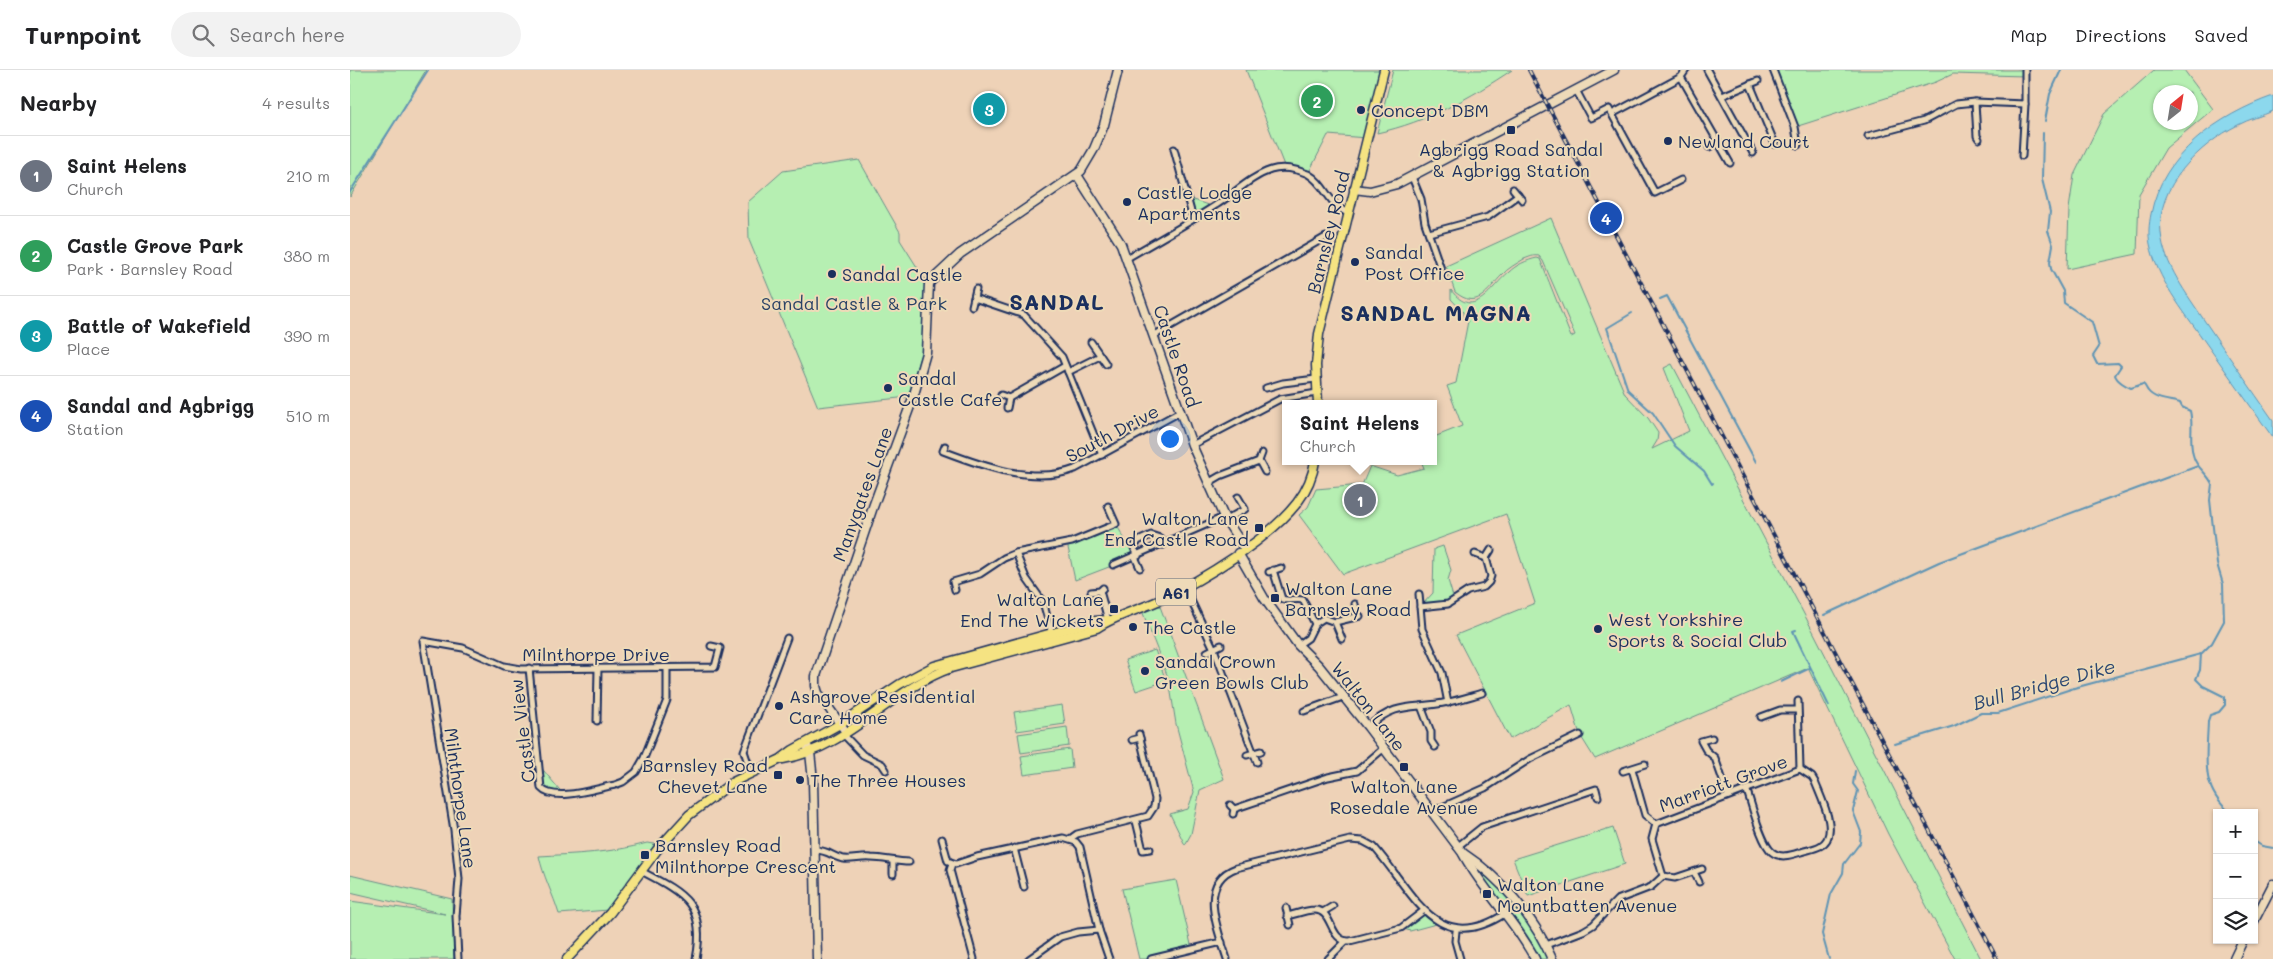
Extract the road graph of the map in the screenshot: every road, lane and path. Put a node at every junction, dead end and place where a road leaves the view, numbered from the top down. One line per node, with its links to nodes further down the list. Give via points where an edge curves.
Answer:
1 (1118, 70): 26 (street, Manygates Lane, via 1104,124 1094,149)
2 (1384, 70): 29 (main road, Barnsley Road)
3 (1614, 70): 11 (street)
4 (1686, 70): 8 (street)
5 (1707, 70): 12 (street)
6 (1772, 70): 20 (street, via 1795,127)
7 (2025, 70): 14 (street)
8 (1681, 77): 15 (street); 18 (street)
9 (1758, 80): 10 (street)
10 (1750, 84): 12 (street); 19 (street)
11 (1576, 90): 15 (street, via 1591,118 1609,108); 27 (street)
12 (1722, 96): 23 (street)
13 (1975, 102): 14 (street); 16 (street, via 1956,104 1924,121); 17 (street)
14 (2025, 104): 24 (street)
15 (1612, 114): 28 (street, via 1655,193)
16 (1868, 136)
17 (1979, 139)
18 (1718, 142): 21 (street); 25 (street)
19 (1775, 144)
20 (1798, 145)
21 (1709, 147)
22 (1174, 150): 34 (street)
23 (1753, 153)
24 (2022, 156)
25 (1730, 163)
26 (1077, 175): 37 (street, Castle Road); 106 (street, Manygates Lane, via 960,254 929,283 926,353 816,676 818,693)
27 (1412, 178): 29 (street, via 1379,189); 35 (street, via 1421,199)
28 (1681, 180)
29 (1354, 189): 33 (main road, Barnsley Road)
30 (1513, 189): 31 (street)
31 (1518, 195): 32 (street); 35 (street, via 1488,216)
32 (1522, 200)
33 (1348, 213): 34 (street, via 1339,209 1321,184 1308,174 1281,168 1257,177); 47 (main road, Barnsley Road, via 1319,334)
34 (1193, 219): 37 (street)
35 (1429, 234): 38 (street)
36 (1326, 237): 42 (street)
37 (1127, 258): 42 (street, Castle Road)
38 (1443, 275)
39 (976, 289): 40 (street)
40 (974, 298): 41 (street); 46 (street, via 1024,315 1062,357)
41 (972, 306)
42 (1155, 335): 54 (street, Castle Road)
43 (1091, 342): 44 (street)
44 (1100, 356): 45 (street); 46 (street)
45 (1106, 364)
46 (1067, 369): 51 (street); 58 (street)
47 (1316, 380): 48 (street); 49 (main road, Barnsley Road)
48 (1266, 388)
49 (1317, 393): 52 (main road, Barnsley Road); 55 (street, via 1280,399)
50 (1001, 395): 51 (street)
51 (1009, 398): 53 (street)
52 (1318, 400)
53 (1007, 408)
54 (1180, 412): 55 (street, Castle Road); 58 (street, South Drive)
55 (1192, 445): 62 (street, Castle Road)
56 (945, 446): 58 (street, South Drive, via 943,451 983,467 1050,475 1075,470)
57 (1262, 453): 59 (street)
58 (1102, 455)
59 (1259, 461): 61 (street); 62 (street)
60 (1315, 465): 68 (main road, A61, via 1298,502)
61 (1265, 472)
62 (1208, 483): 65 (street, Castle Road)
63 (1238, 497): 65 (street, via 1245,509)
64 (1108, 506): 69 (street, via 1116,524 1072,542)
65 (1225, 518): 66 (street); 68 (street, Castle Road)
66 (1163, 545): 71 (street); 71 (street, via 1160,538 1151,535 1135,544)
67 (1490, 550): 72 (street)
68 (1242, 551): 76 (main road, A61); 90 (street, Walton Lane, via 1264,598)
69 (1016, 553): 77 (street, via 980,574 953,582); 85 (street, via 1026,578 1043,602)
70 (1475, 554): 72 (street)
71 (1136, 557): 73 (street); 74 (street)
72 (1486, 558): 81 (street, via 1492,576 1484,587 1468,590 1448,604)
73 (1113, 565)
74 (1140, 568)
75 (1281, 568): 84 (street, via 1271,571 1282,599 1302,600)
76 (1185, 588): 82 (main road, A61, via 1158,602); 92 (street)
77 (955, 590)
78 (1092, 592): 82 (street, via 1101,589)
79 (1419, 594): 81 (street)
80 (1355, 604): 83 (street, via 1359,616)
81 (1420, 606): 100 (street, via 1422,629 1442,673)
82 (1108, 620): 85 (main road, A61, via 1097,628)
83 (1335, 622): 84 (street, via 1324,618); 87 (street)
84 (1315, 624): 90 (street, via 1308,638)
85 (1053, 636): 106 (main road, A61, via 934,666 900,684); 108 (main road, A61, via 934,675)
86 (788, 638): 126 (street, via 744,751)
87 (1342, 638)
88 (423, 641): 94 (street, Milnthorpe Drive, via 463,648 514,668); 167 (street, Milnthorpe Lane, via 454,830 459,879 456,916)
89 (1220, 645): 92 (street)
90 (1298, 645): 98 (street, Walton Lane, via 1320,666)
91 (711, 646): 96 (street, Milnthorpe Drive, via 720,648 715,667)
92 (1214, 649): 93 (street); 117 (street)
93 (1207, 652)
94 (529, 668): 95 (street, Milnthorpe Drive); 96 (street, Castle View, via 541,788 558,795 615,785 636,772 666,704)
95 (598, 668): 96 (street, Milnthorpe Drive); 105 (street)
96 (666, 668)
97 (1482, 693): 100 (street)
98 (1343, 697): 103 (street); 107 (street, Walton Lane)
99 (1798, 701): 102 (street)
100 (1448, 702): 101 (street)
101 (1420, 706): 107 (street, via 1395,708); 113 (street, via 1431,732 1430,741)
102 (1797, 710): 104 (street, via 1780,710); 123 (street)
103 (1304, 711)
104 (1761, 717)
105 (597, 721)
106 (840, 724): 108 (street, Manygates Lane); 112 (main road, A61)
107 (1368, 727): 114 (street, Walton Lane)
108 (844, 733): 116 (main road, A61); 124 (street, via 863,755 882,764)
109 (1580, 734): 131 (street, via 1530,759 1485,788)
110 (1712, 738): 128 (street, via 1701,741 1702,746 1715,758)
111 (1132, 740): 132 (street, via 1140,736 1155,799 1148,816)
112 (806, 744): 116 (street); 119 (main road, A61)
113 (1435, 747)
114 (1384, 748): 130 (street, via 1357,771 1328,777); 131 (street, Walton Lane)
115 (1261, 751): 117 (street)
116 (810, 752): 119 (main road, A61); 138 (street)
117 (1253, 753): 118 (street); 120 (street)
118 (1246, 756)
119 (781, 759): 126 (main road, A61)
120 (1257, 762)
121 (1645, 764): 122 (street)
122 (1632, 769): 125 (street); 133 (street, Marriott Grove, via 1646,814)
123 (1800, 769): 127 (street, Marriott Grove); 127 (street, via 1815,782 1830,826 1828,838 1821,846 1789,856 1771,851)
124 (886, 770)
125 (1623, 771)
126 (751, 772): 144 (main road, A61, via 689,814)
127 (1747, 791): 128 (street, Marriott Grove)
128 (1728, 795): 133 (street, Marriott Grove)
129 (1598, 797): 139 (street, via 1596,789 1482,827)
130 (1232, 809)
131 (1431, 812): 139 (street, Walton Lane)
132 (1136, 821): 134 (street, via 1077,834); 137 (street, via 1143,850)
133 (1656, 824): 147 (street, Marriott Grove, via 1652,839)
134 (1070, 839): 136 (street); 160 (street, via 1080,847)
135 (942, 840): 142 (street, via 948,861)
136 (1014, 848): 142 (street); 150 (street)
137 (1150, 849)
138 (814, 850): 140 (street, via 827,851 846,860 868,857); 170 (street)
139 (1459, 850): 151 (street, Walton Lane, via 1482,866); 157 (street, Walton Lane, via 1473,873)
140 (893, 862): 141 (street); 146 (street)
141 (909, 862)
142 (952, 864): 171 (street, via 950,870)
143 (1702, 868): 145 (street)
144 (641, 871): 168 (main road, A61, via 610,913); 169 (street, via 679,892 694,909 698,946)
145 (1694, 872): 147 (street, via 1674,878); 148 (street)
146 (893, 874)
147 (1663, 876): 165 (street, via 1651,887 1618,900 1583,931)
148 (1699, 882)
149 (2273, 884): 156 (street)
150 (1024, 886)
151 (1518, 903): 157 (street); 165 (street, Walton Lane)
152 (1333, 906): 154 (street)
153 (1286, 908): 158 (street)
154 (1323, 912): 158 (street, via 1314,910); 162 (street, via 1334,934)
155 (1422, 912): 161 (street, via 1436,924); 162 (street, via 1401,928); 163 (street, via 1374,847 1363,841 1350,840 1227,871 1219,878 1212,903)
156 (2258, 912)
157 (1506, 913): 161 (street, via 1482,929); 166 (street, Walton Lane)
158 (1287, 916): 159 (street)
159 (1290, 925)
160 (1099, 930): 172 (street, via 1060,937); 173 (street)
161 (1456, 931): 177 (street, via 1455,942)
162 (1346, 941): 176 (street)
163 (1222, 942): 174 (street); 175 (street)
164 (2241, 944): 179 (street)
165 (1546, 945): 166 (street); 178 (street, Walton Lane)
166 (1533, 956)
167 (458, 959)
168 (567, 959)
169 (696, 959)
170 (817, 959)
171 (974, 959)
172 (1029, 959)
173 (1109, 959)
174 (1151, 959)
175 (1227, 959)
176 (1328, 959)
177 (1460, 959)
178 (1552, 959)
179 (2234, 959)

